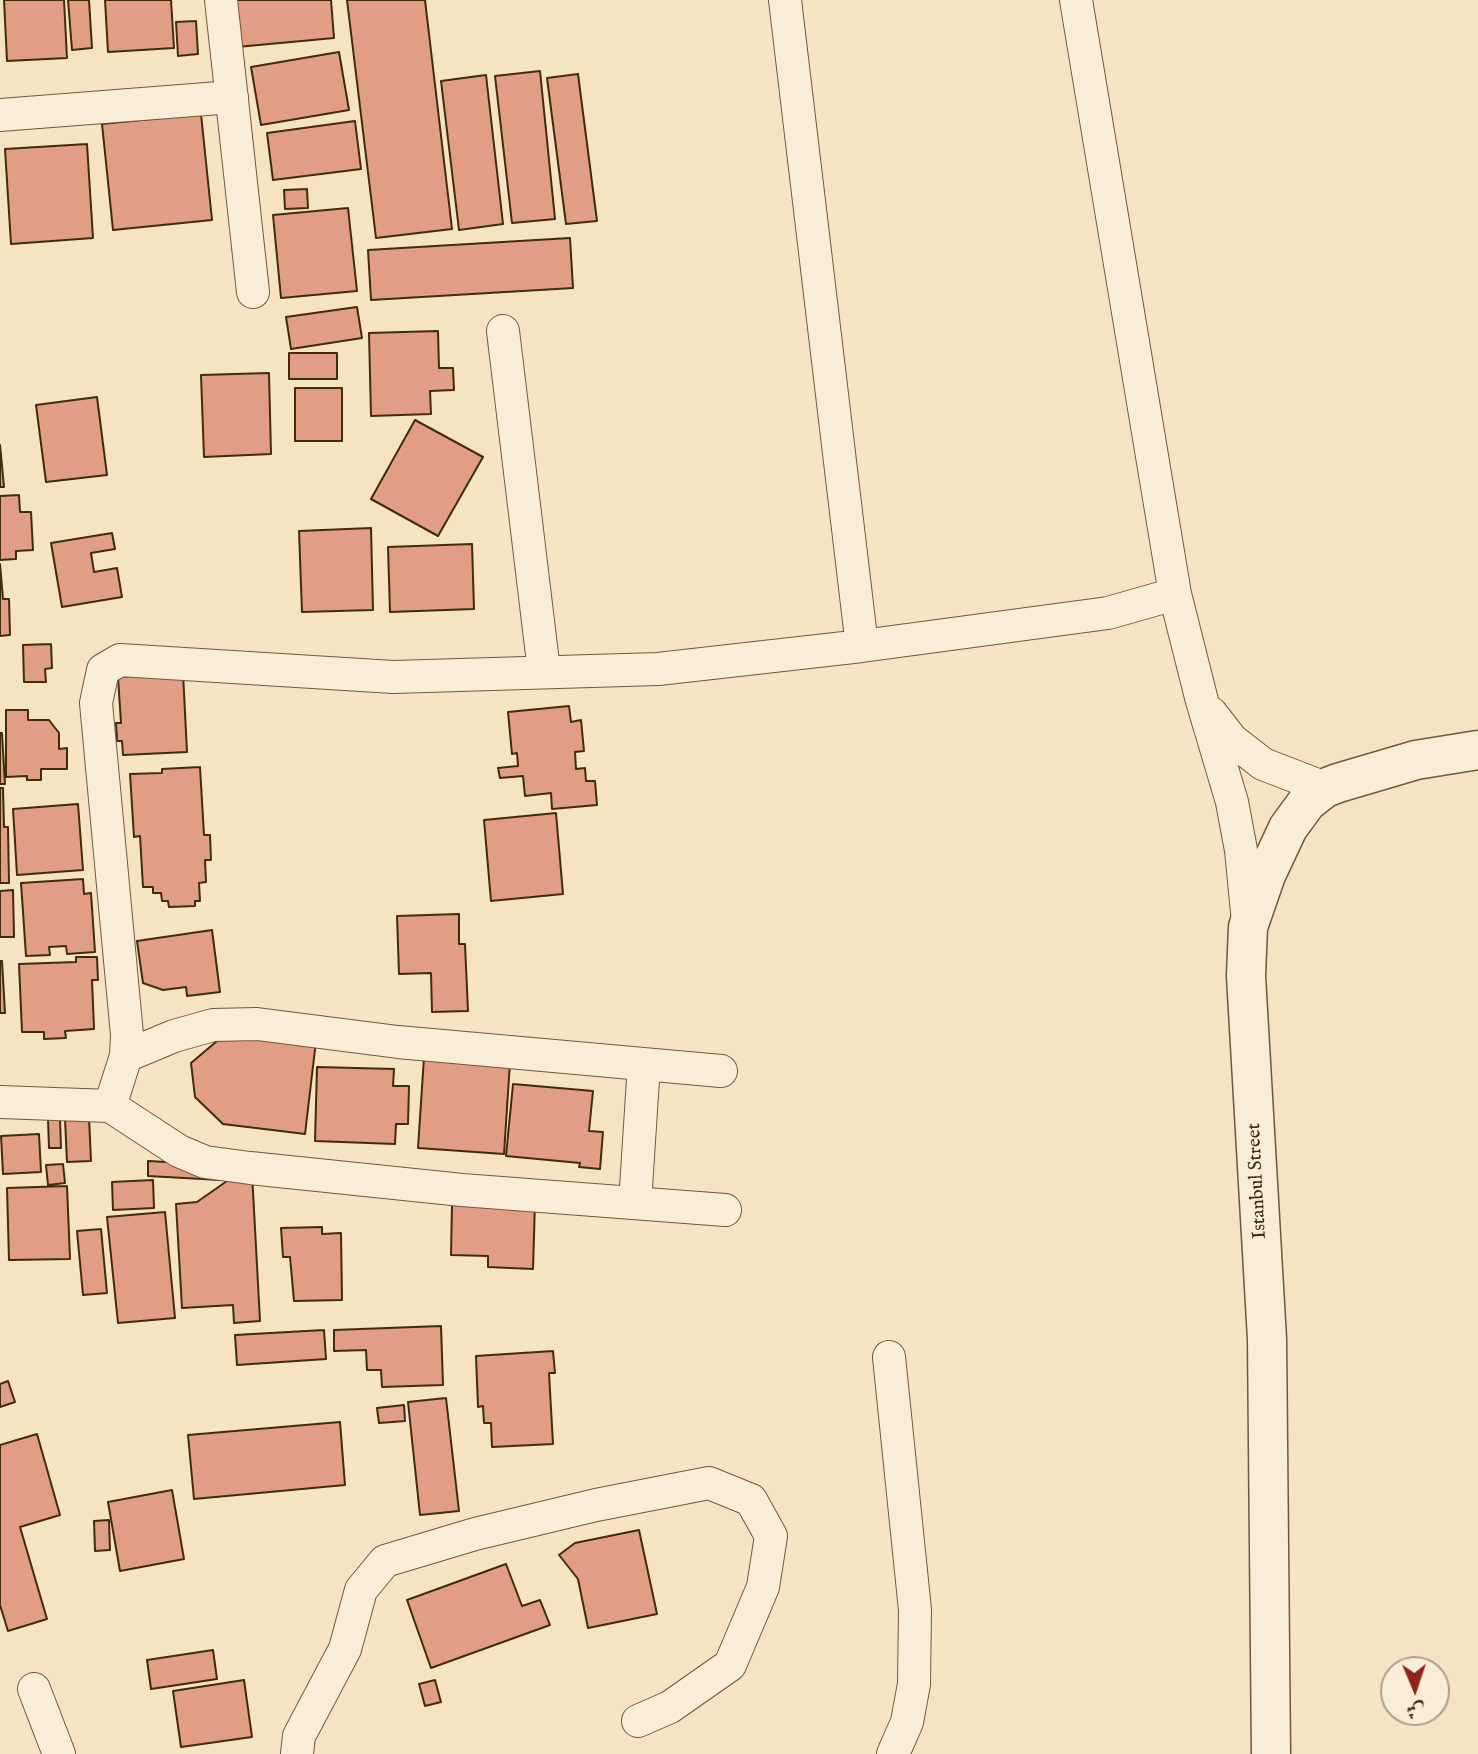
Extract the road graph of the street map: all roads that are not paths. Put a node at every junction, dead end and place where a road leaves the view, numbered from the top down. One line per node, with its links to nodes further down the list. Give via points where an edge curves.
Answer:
1 (221, 0): 4 (street)
2 (785, 0): 9 (street)
3 (1076, 0): 8 (street)
4 (232, 97): 5 (street); 6 (street)
5 (0, 115)
6 (253, 292)
7 (503, 331): 10 (street)
8 (1175, 594): 9 (street, via 1108,613); 11 (street)
9 (862, 646): 10 (street, via 658,669)
10 (544, 671): 15 (street, via 393,677 120,660 103,670 96,703)
11 (1202, 701): 13 (street, via 1232,740 1263,764); 14 (street, via 1232,802)
12 (1478, 750): 13 (street, Istanbul Street, via 1416,760)
13 (1325, 788): 14 (street, Istanbul Street, via 1307,802 1288,828)
14 (1248, 927): 28 (street, Istanbul Street, via 1246,976 1267,1339)
15 (126, 1056): 16 (street, via 213,1025 257,1024); 19 (street)
16 (643, 1064): 17 (street); 20 (street)
17 (721, 1071)
18 (0, 1102): 19 (street)
19 (110, 1106): 20 (street, via 178,1151 205,1162)
20 (635, 1203): 21 (street)
21 (725, 1210)
22 (889, 1357): 27 (street, via 915,1610 914,1684 907,1722)
23 (34, 1689): 25 (street)
24 (638, 1721): 26 (street, via 670,1707 730,1665 763,1587 771,1536 751,1500 709,1483 475,1534 385,1561 361,1590 345,1648 299,1736)
25 (59, 1754)
26 (298, 1754)
27 (893, 1754)
28 (1271, 1754)

